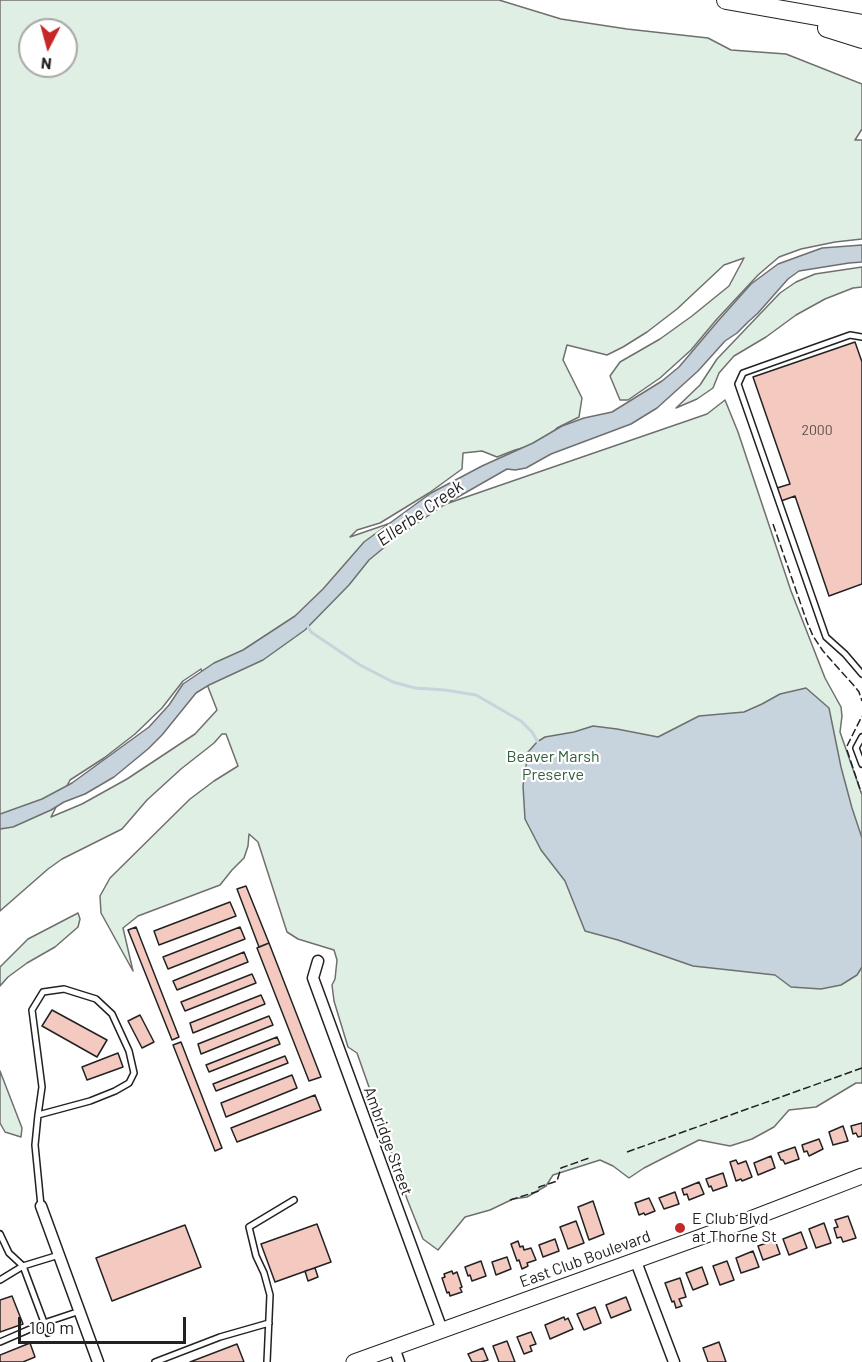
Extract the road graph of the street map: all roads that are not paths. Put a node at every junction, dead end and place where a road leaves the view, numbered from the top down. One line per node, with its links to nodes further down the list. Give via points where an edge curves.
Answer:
1 (726, 0): 2 (highway)
2 (754, 5): 3 (highway); 4 (highway)
3 (862, 24)
4 (862, 39)
5 (862, 337): 6 (lane, via 850,335 743,373 738,384 826,637)
6 (862, 674)
7 (862, 737): 8 (lane, via 856,748)
8 (862, 764)
9 (318, 961): 22 (street, Ambridge Street, via 313,978)
10 (38, 1115): 10 (lane, via 42,1087 32,1010 43,992 64,989 96,999 112,1014 121,1031 134,1073 129,1083 115,1091); 13 (lane, via 34,1145)
11 (862, 1176): 16 (street, East Club Boulevard)
12 (294, 1200): 21 (lane, via 249,1227 270,1294)
13 (41, 1206): 15 (street)
14 (0, 1234): 17 (lane, via 9,1253)
15 (59, 1255): 17 (lane); 19 (street)
16 (635, 1260): 22 (street, East Club Boulevard); 31 (street)
17 (22, 1266): 18 (lane); 20 (lane)
18 (0, 1280)
19 (80, 1311): 20 (lane); 26 (street)
20 (44, 1323): 23 (lane); 24 (lane)
21 (269, 1323): 27 (lane); 28 (lane)
22 (442, 1330): 25 (street, East Club Boulevard)
23 (48, 1334)
24 (0, 1342)
25 (394, 1347): 29 (street, East Club Boulevard); 30 (street)
26 (99, 1362)
27 (154, 1362)
28 (267, 1362)
29 (354, 1362)
30 (399, 1362)
31 (674, 1362)

